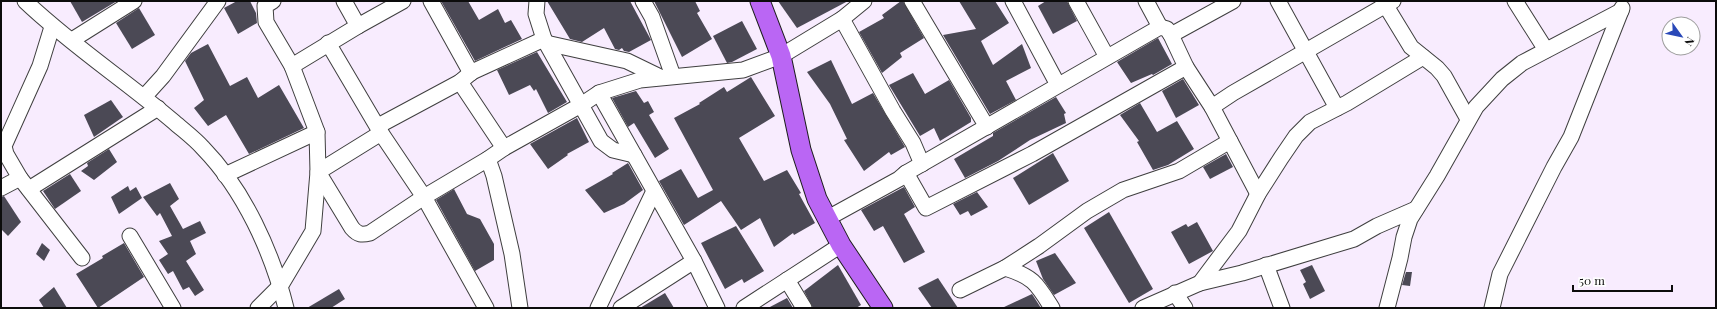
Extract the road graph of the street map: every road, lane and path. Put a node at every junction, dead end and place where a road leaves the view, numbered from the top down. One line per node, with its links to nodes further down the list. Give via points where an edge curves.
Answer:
1 (25, 1): 22 (street)
2 (134, 1): 25 (street)
3 (218, 1): 40 (street)
4 (344, 1): 23 (street)
5 (403, 1): 23 (street)
6 (431, 1): 35 (street)
7 (537, 1): 26 (street, via 536,14)
8 (644, 1): 36 (street, via 652,17)
9 (760, 1): 30 (main road)
10 (864, 1): 21 (street)
11 (912, 1): 46 (street)
12 (1013, 1): 38 (street)
13 (1076, 1): 31 (street)
14 (1146, 1): 24 (street)
15 (1234, 1): 24 (street)
16 (1278, 1): 29 (street)
17 (1515, 1): 28 (street)
18 (267, 2): 33 (street, via 266,22)
19 (1387, 2): 29 (street); 32 (street, via 1407,42)
20 (1622, 6): 28 (street); 91 (street, via 1572,136 1500,274)
21 (842, 19): 30 (street); 53 (street, via 913,143)
22 (52, 26): 25 (street); 57 (street, via 40,66 4,146 6,154)
23 (358, 26): 27 (street)
24 (1166, 31): 31 (street); 34 (street)
25 (72, 40): 40 (street)
26 (545, 41): 35 (street); 36 (street, via 627,61); 41 (street)
27 (328, 43): 33 (street); 47 (street)
28 (1546, 50): 45 (street, via 1522,63 1502,79 1484,97)
29 (1306, 52): 42 (street, via 1233,92); 44 (street)
30 (782, 56): 36 (street, via 743,70); 63 (main road, via 801,150 818,199)
31 (1107, 57): 38 (street)
32 (1424, 58): 44 (street); 45 (street, via 1444,76)
33 (292, 66): 48 (street)
34 (1186, 67): 42 (street); 55 (street, via 1032,154 926,208)
35 (472, 72): 37 (street)
36 (667, 77): 39 (street, via 640,80)
37 (460, 82): 47 (street); 50 (street)
38 (1058, 85): 46 (street)
39 (599, 93): 41 (street); 51 (street)
40 (144, 97): 43 (street)
41 (581, 105): 50 (street); 51 (street, via 607,147)
42 (1212, 107): 49 (street)
43 (158, 108): 56 (street, via 202,147); 57 (street)
44 (1337, 108): 60 (street, via 1310,122 1296,136)
45 (1468, 119): 62 (street)
46 (987, 127): 53 (street)
47 (379, 129): 54 (street); 61 (street)
48 (317, 132): 54 (street); 56 (street)
49 (1230, 141): 60 (street); 69 (street, via 1179,171 1123,190 1086,211)
50 (504, 148): 52 (street)
51 (634, 155): 59 (street)
52 (488, 159): 61 (street); 79 (street, via 512,254)
53 (922, 164): 55 (street)
54 (318, 172): 61 (street, via 352,228 362,235 370,233); 72 (street, via 313,231)
55 (906, 173): 63 (street)
56 (225, 175): 72 (street, via 246,206)
57 (25, 183): 58 (street); 66 (street)
58 (1, 188)
59 (654, 191): 67 (street); 80 (street)
60 (1258, 194): 71 (street, via 1239,231)
61 (424, 197): 78 (street)
62 (1416, 209): 68 (street, via 1354,239); 90 (street, via 1404,237)
63 (828, 218): 65 (main road)
64 (130, 236): 75 (street)
65 (841, 245): 70 (street); 85 (main road)
66 (82, 258)
67 (694, 261): 81 (street); 82 (street)
68 (1266, 265): 71 (street); 89 (street)
69 (1005, 268): 73 (street); 86 (street, via 1019,272 1038,285)
70 (787, 280): 83 (street); 84 (street)
71 (1200, 283): 74 (street)
72 (280, 286): 76 (street); 77 (street)
73 (960, 290)
74 (1175, 293): 87 (street); 88 (street)
75 (169, 307)
76 (258, 308)
77 (286, 308)
78 (486, 308)
79 (520, 308)
80 (598, 308)
81 (620, 308)
82 (717, 308)
83 (744, 308)
84 (804, 308)
85 (883, 308)
86 (1052, 308)
87 (1143, 308)
88 (1185, 308)
89 (1282, 308)
90 (1387, 308)
91 (1492, 308)

